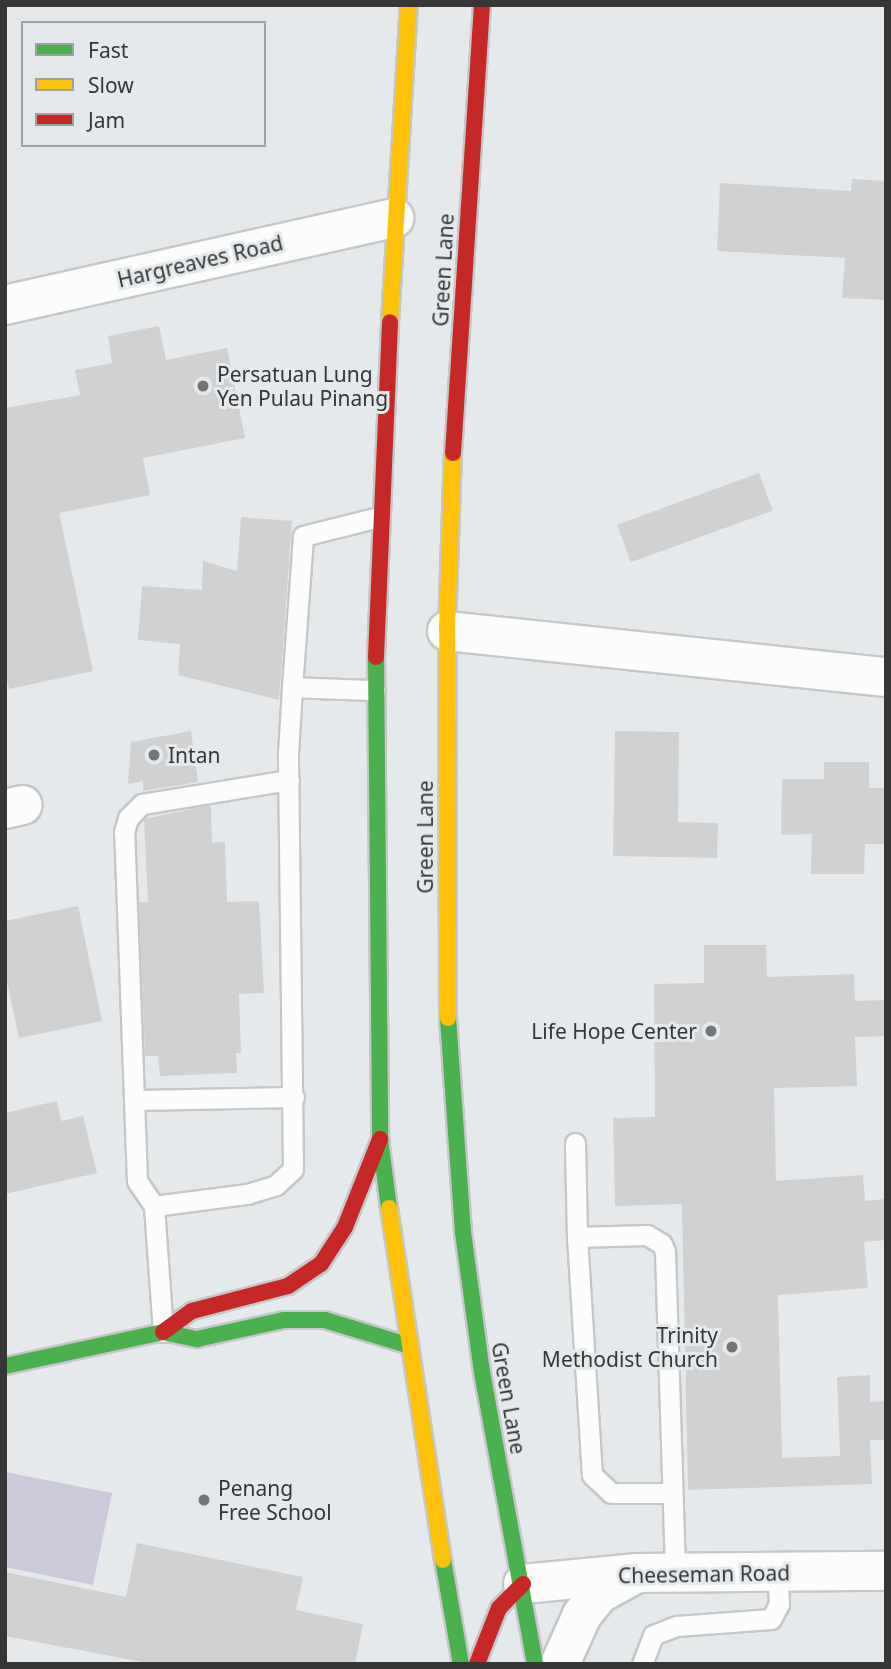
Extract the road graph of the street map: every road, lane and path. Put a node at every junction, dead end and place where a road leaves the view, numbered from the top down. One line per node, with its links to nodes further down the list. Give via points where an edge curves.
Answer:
1 (409, 5): 3 (main road)
2 (482, 5): 6 (main road, Green Lane, via 454,435)
3 (394, 218): 4 (street, Hargreaves Road); 5 (main road)
4 (5, 305)
5 (379, 517): 8 (lane, via 303,536); 9 (main road)
6 (447, 631): 7 (street); 25 (main road, Green Lane, via 450,1082 463,1232 482,1372)
7 (886, 677)
8 (292, 687): 9 (lane); 10 (lane)
9 (375, 690): 13 (main road)
10 (289, 780): 11 (lane); 12 (lane, via 151,801 128,818 123,845)
11 (295, 1097): 12 (lane); 15 (lane, via 295,1158 286,1179 247,1194)
12 (135, 1100): 15 (lane, via 137,1181)
13 (380, 1139): 17 (main road, via 345,1227 321,1264 288,1286 192,1311); 18 (main road)
14 (575, 1143): 16 (lane)
15 (153, 1206): 17 (lane)
16 (577, 1237): 20 (lane, via 592,1475 611,1493); 20 (lane, via 647,1236 662,1244)
17 (163, 1332): 18 (main road, via 197,1339 284,1320 325,1320); 19 (main road)
18 (407, 1345): 26 (main road)
19 (5, 1366)
20 (672, 1493): 24 (lane)
21 (777, 1571): 22 (street, Cheeseman Road); 24 (street, Cheeseman Road); 30 (lane, via 779,1604 771,1619 677,1626 653,1635)
22 (886, 1571)
23 (637, 1573): 24 (street, Cheeseman Road); 25 (street, Cheeseman Road); 29 (street, via 600,1594 568,1639)
24 (675, 1574)
25 (523, 1584): 27 (main road, via 499,1608); 28 (main road, Green Lane)
26 (461, 1664)
27 (477, 1664)
28 (535, 1664)
29 (560, 1664)
30 (642, 1664)

